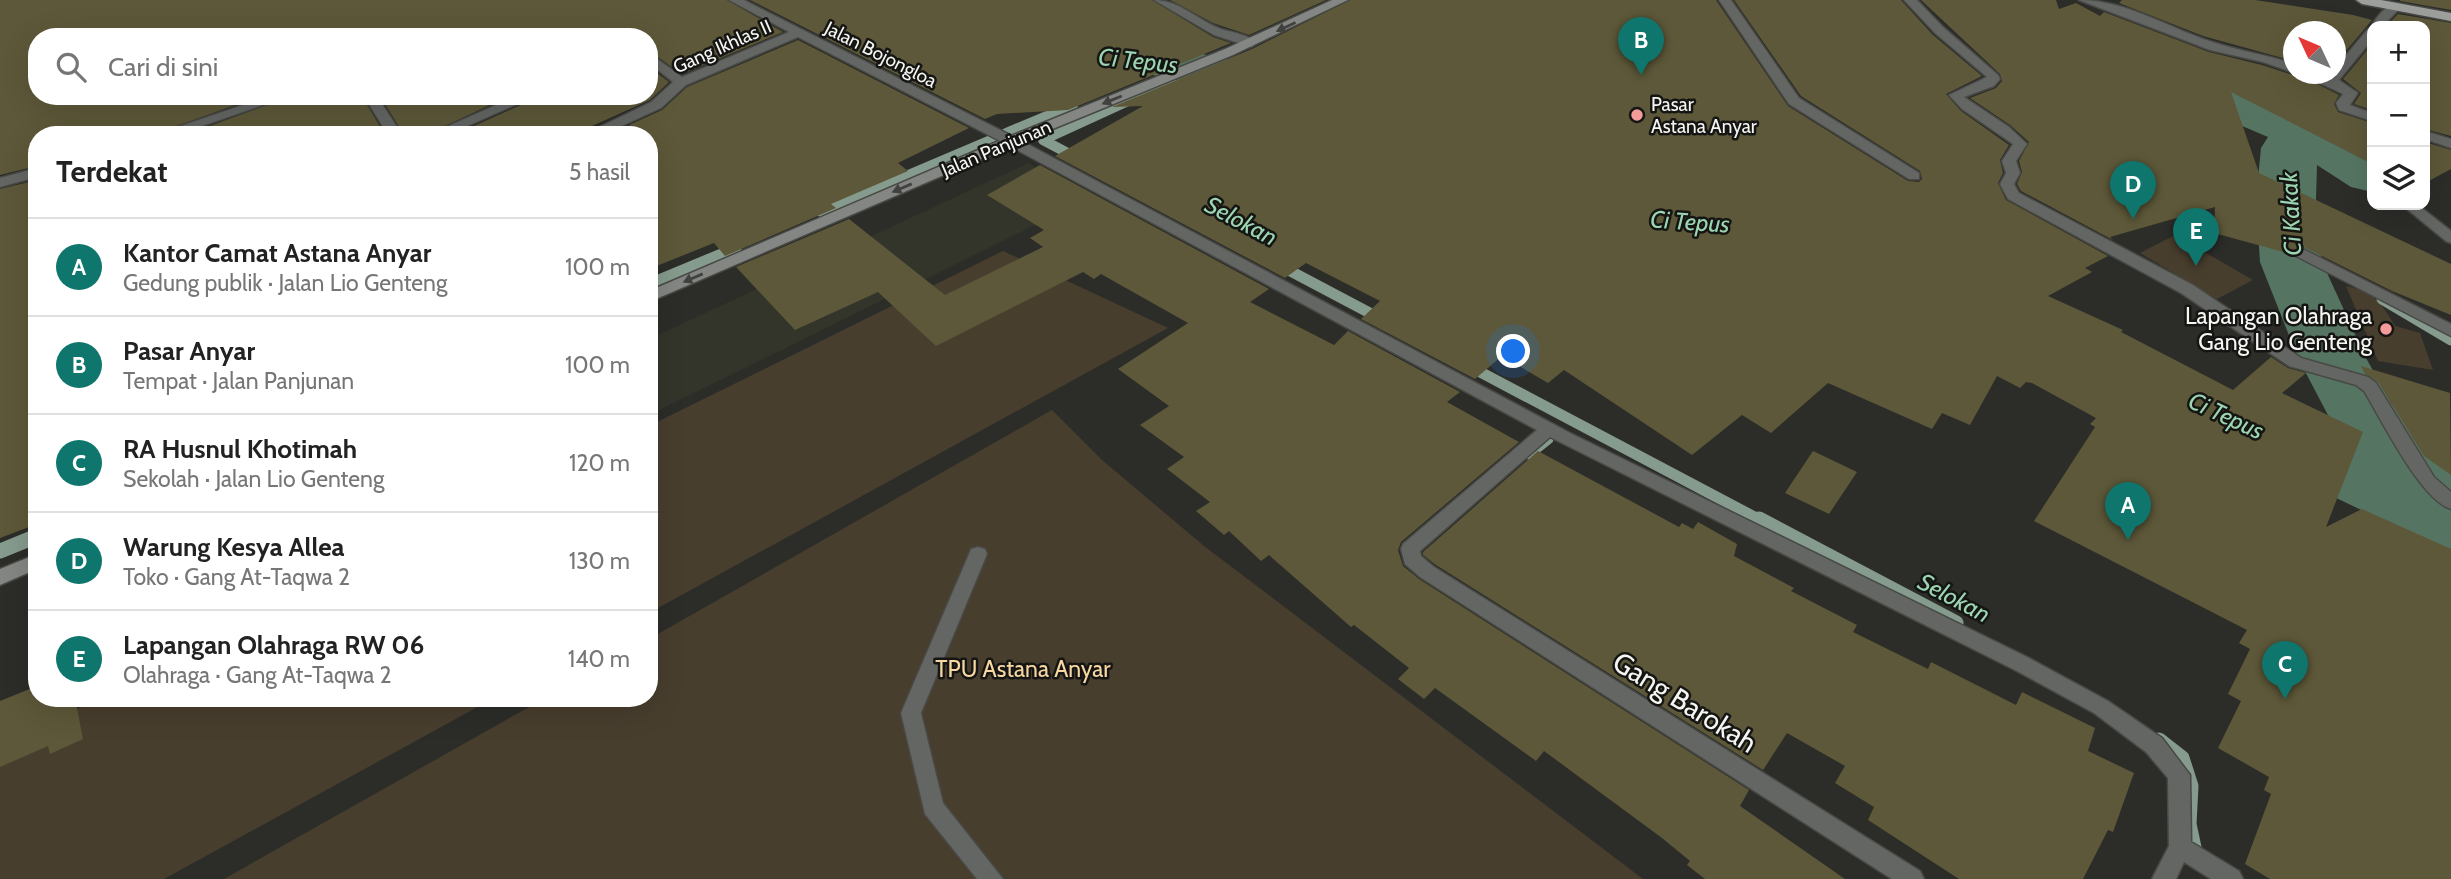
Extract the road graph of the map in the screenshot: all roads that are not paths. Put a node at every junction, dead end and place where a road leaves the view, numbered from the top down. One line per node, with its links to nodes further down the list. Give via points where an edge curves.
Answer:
1 (735, 0): 11 (street, Jalan Bojongloa)
2 (1160, 0): 13 (street, via 1218,32)
3 (1342, 0): 13 (main road, Jalan Panjunan, one-way to 13)
4 (1725, 0): 33 (street, via 1794,101)
5 (1910, 0): 42 (street, via 1992,75 1989,83 1956,95 2001,125 2020,144 2008,161 2014,173 2007,184 2013,196 2187,289 2295,362 2362,381 2428,482)
6 (2085, 0): 16 (street, via 2214,47)
7 (2362, 0): 8 (main road)
8 (2394, 6): 9 (main road); 10 (street)
9 (2451, 17)
10 (2381, 21)
11 (798, 33): 17 (street, Gang Ikhlas II); 30 (street, Jalan Bojongloa)
12 (2367, 38): 14 (street)
13 (1251, 43): 30 (main road, Jalan Panjunan, one-way to 30)
14 (2346, 63)
15 (658, 64): 17 (street)
16 (2283, 65)
17 (681, 82): 19 (street, Gang Ikhlas II)
18 (2332, 84): 24 (street, via 2351,93 2344,107)
19 (658, 103)
20 (255, 105): 25 (street)
21 (376, 105): 26 (street)
22 (507, 105): 27 (street)
23 (656, 105): 28 (street, Gang Ikhlas II)
24 (2367, 115)
25 (189, 126)
26 (389, 126)
27 (457, 126)
28 (610, 126)
29 (2430, 137): 31 (street)
30 (1011, 141): 39 (main road, Jalan Panjunan, one-way to 39); 41 (street, Jalan Bojongloa)
31 (2451, 144)
32 (28, 175): 34 (street)
33 (1914, 176)
34 (0, 183)
35 (2419, 210): 36 (street)
36 (2442, 222): 37 (street)
37 (2451, 238)
38 (2301, 253): 40 (street)
39 (658, 293)
40 (2451, 331)
41 (1549, 429): 46 (street, Jalan Bojongloa, via 2101,707 2154,745 2179,775); 48 (street, Gang Barokah, via 1409,549 1412,559)
42 (2451, 502)
43 (978, 554): 47 (street, via 911,713 933,807)
44 (28, 565): 45 (main road)
45 (0, 577)
46 (2180, 847): 49 (street); 50 (street)
47 (991, 879)
48 (1912, 879)
49 (2164, 879)
50 (2231, 879)

